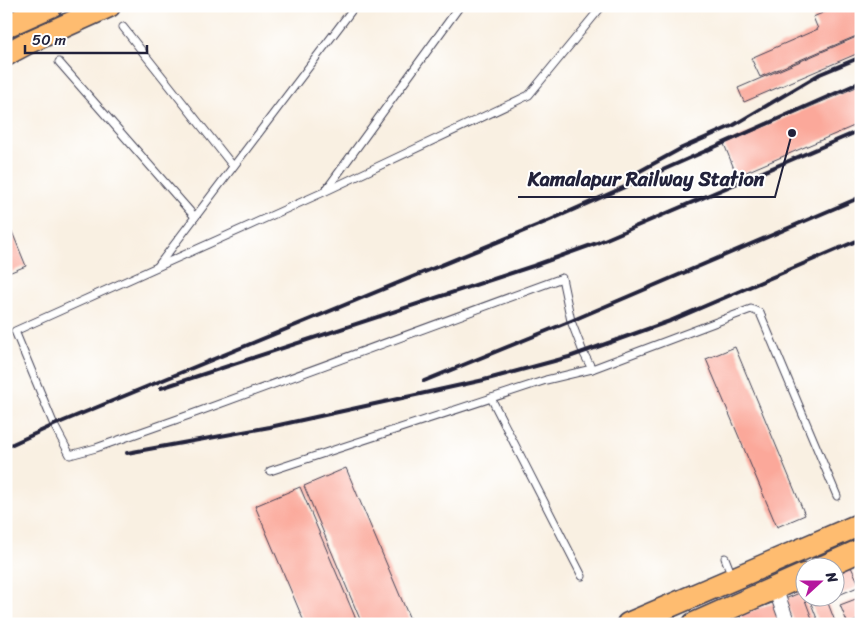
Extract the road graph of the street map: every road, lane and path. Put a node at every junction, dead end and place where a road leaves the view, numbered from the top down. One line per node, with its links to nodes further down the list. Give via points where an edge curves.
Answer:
1 (51, 6): 6 (main road)
2 (109, 6): 8 (main road)
3 (355, 6): 10 (lane)
4 (460, 6): 11 (lane)
5 (602, 6): 11 (lane, via 529,95)
6 (6, 26)
7 (123, 27): 10 (lane)
8 (6, 55)
9 (59, 62): 12 (lane)
10 (233, 166): 12 (lane)
11 (326, 191): 13 (lane)
12 (195, 217): 13 (lane)
13 (156, 268): 14 (lane, via 15,331 70,455 562,278 571,321)
14 (592, 369): 15 (lane); 17 (lane, via 752,308 760,313)
15 (491, 398): 16 (lane); 22 (lane)
16 (270, 471)
17 (837, 496)
18 (861, 524): 23 (main road)
19 (861, 550): 21 (main road)
20 (725, 558): 23 (lane)
21 (843, 558)
22 (582, 576)
23 (733, 579): 26 (main road); 27 (main road)
24 (794, 579): 25 (main road)
25 (774, 588): 26 (main road); 29 (street)
26 (742, 602): 28 (main road)
27 (628, 624)
28 (694, 624)
29 (788, 624)

